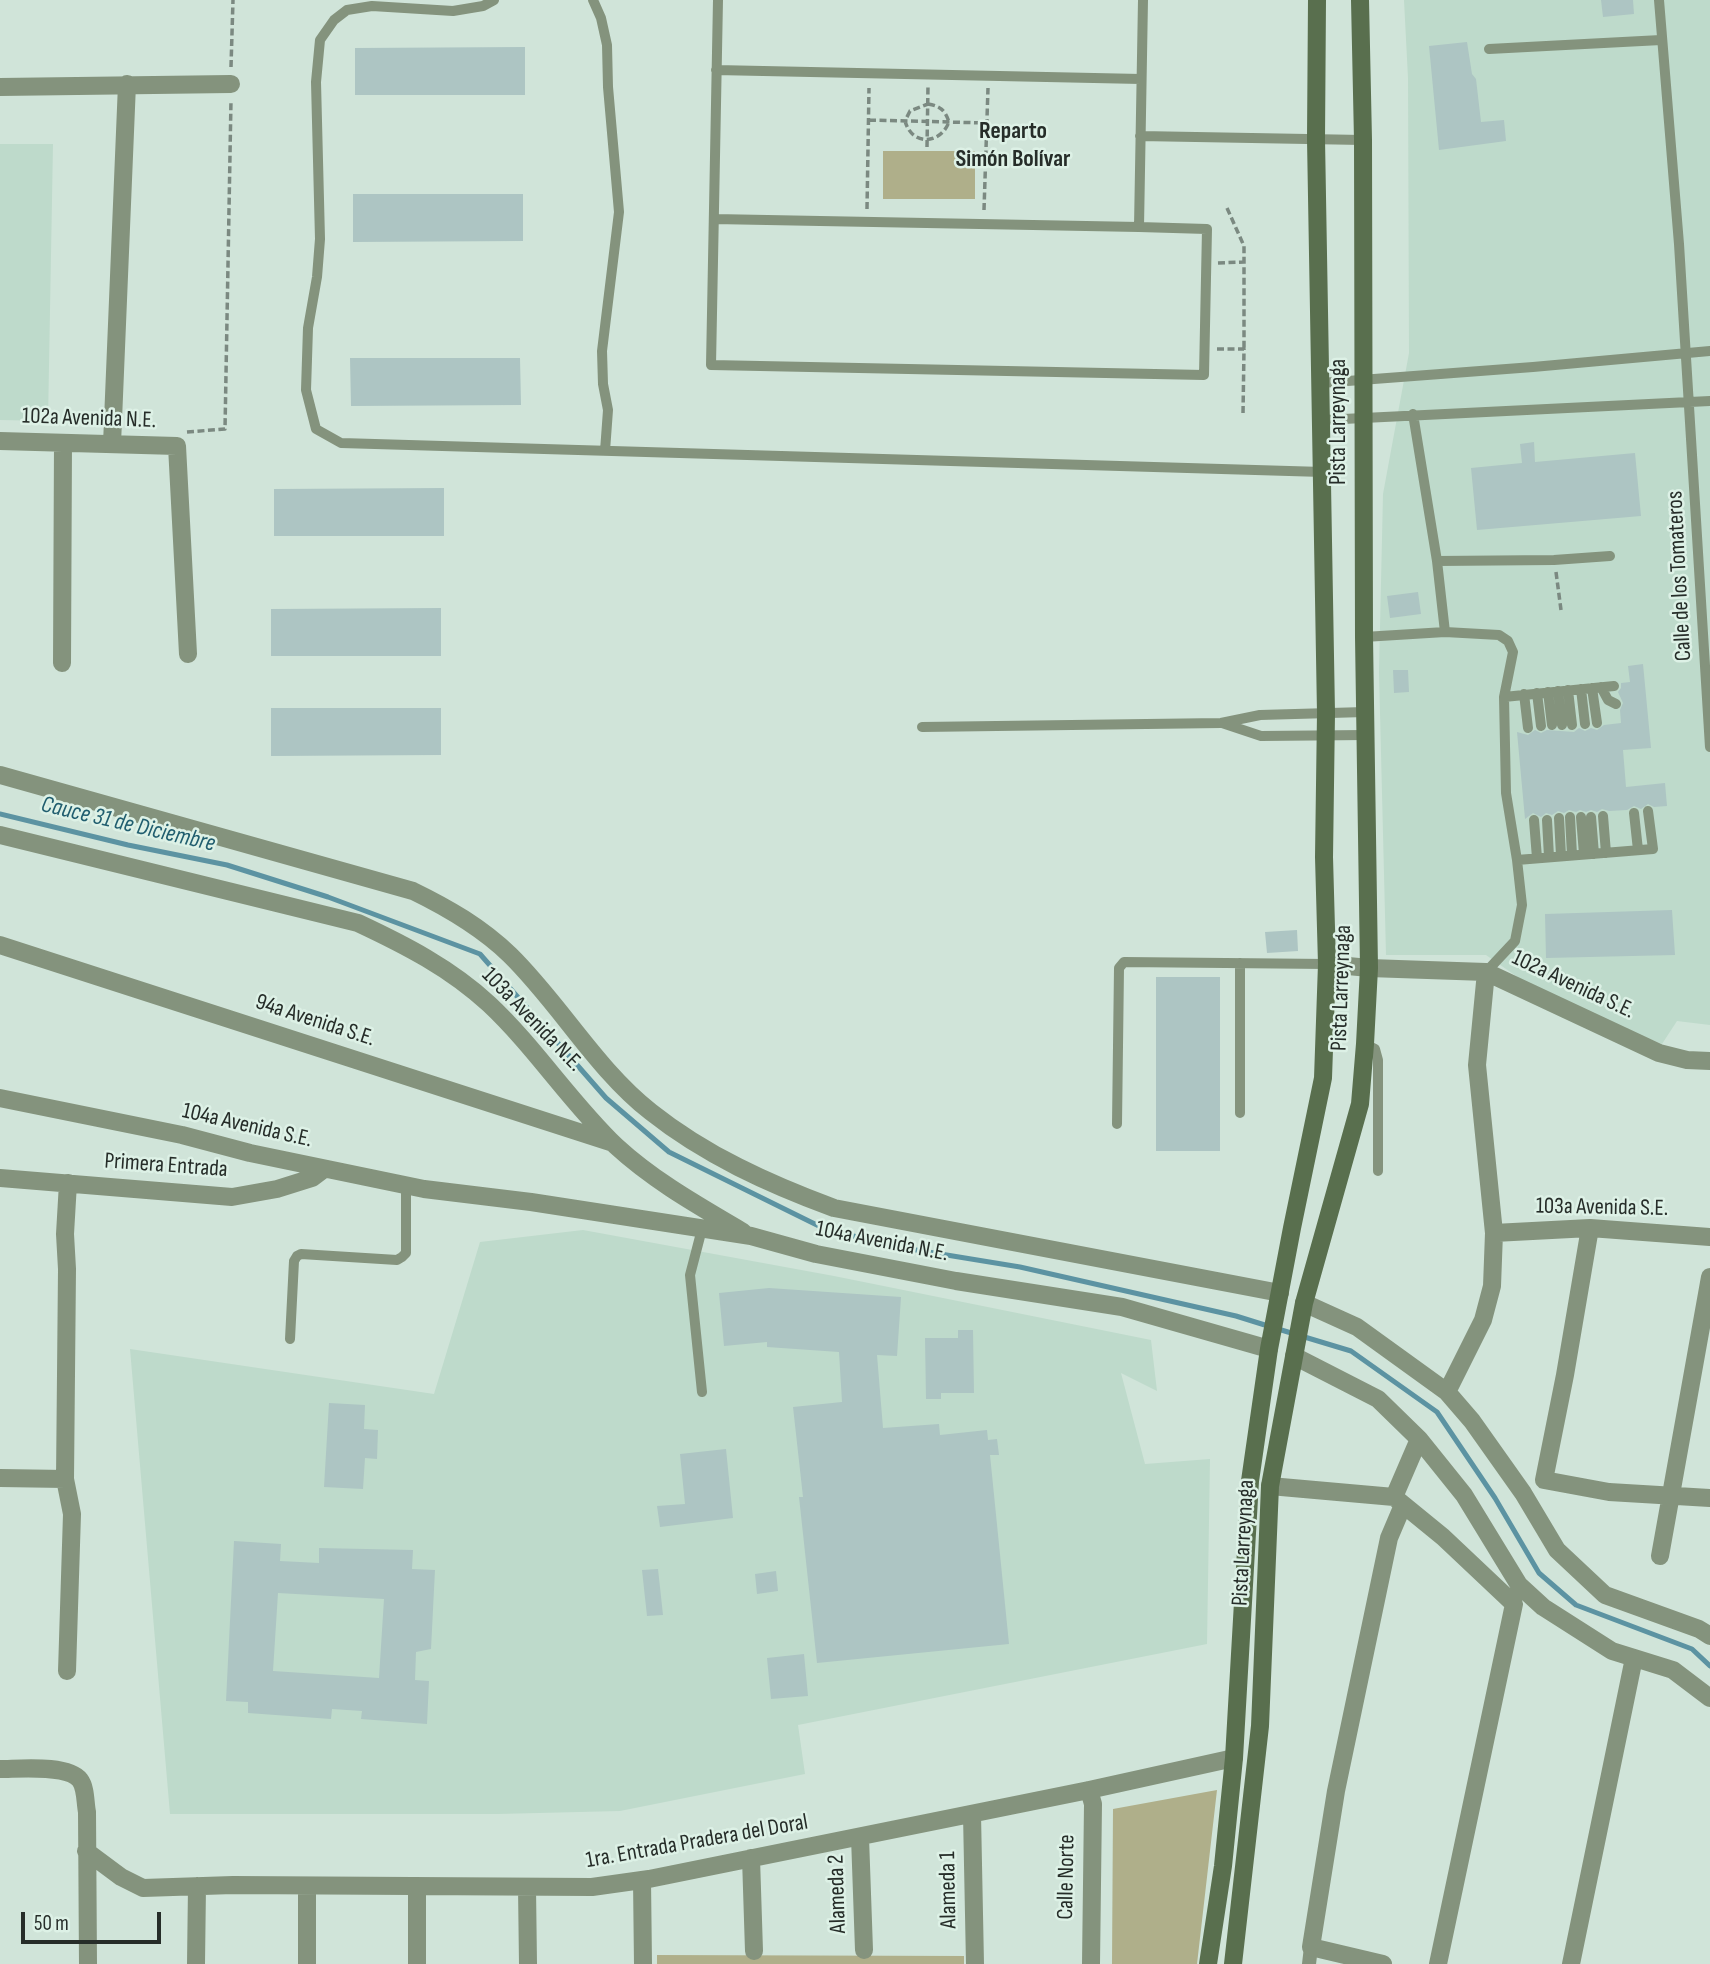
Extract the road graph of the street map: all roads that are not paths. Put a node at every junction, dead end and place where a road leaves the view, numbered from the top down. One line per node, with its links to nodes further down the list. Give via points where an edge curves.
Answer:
1 (494, 0): 32 (lane, via 453,11 372,6 347,10 320,40 316,82 320,239 308,328 306,390 316,429 341,443)
2 (593, 0): 32 (lane, via 607,45 619,212 603,351 608,410)
3 (718, 0): 10 (lane)
4 (1143, 0): 11 (lane)
5 (1317, 0): 16 (main road, Pista Larreynaga)
6 (1360, 0): 17 (main road, Pista Larreynaga)
7 (1659, 0): 8 (lane, Calle de los Tomateros)
8 (1661, 40): 9 (lane); 21 (lane, Calle de los Tomateros)
9 (1489, 49)
10 (716, 70): 11 (lane); 18 (lane)
11 (1141, 79): 15 (lane)
12 (231, 83): 13 (street)
13 (127, 84): 14 (street); 31 (street)
14 (0, 87)
15 (1140, 136): 16 (lane); 19 (lane)
16 (1316, 139): 17 (lane); 23 (main road, Pista Larreynaga)
17 (1363, 140): 22 (main road, Pista Larreynaga)
18 (713, 219): 19 (lane); 19 (lane, via 711,365 1204,374 1207,229)
19 (1139, 227)
20 (1710, 351): 21 (lane)
21 (1685, 354): 22 (lane); 25 (lane, Calle de los Tomateros)
22 (1362, 380): 23 (lane); 27 (main road, Pista Larreynaga)
23 (1321, 383): 28 (main road, Pista Larreynaga)
24 (1710, 401): 25 (lane)
25 (1689, 402): 26 (lane); 57 (lane, Calle de los Tomateros)
26 (1413, 414): 27 (lane); 35 (lane)
27 (1363, 417): 28 (lane); 37 (main road, Pista Larreynaga)
28 (1323, 419): 33 (main road, Pista Larreynaga)
29 (0, 441): 30 (street, 102a Avenida N.E.)
30 (63, 443): 31 (street, 102a Avenida N.E.); 39 (street)
31 (112, 444): 38 (street, 102a Avenida N.E., via 177,446)
32 (605, 451): 33 (lane)
33 (1323, 472): 48 (main road, Pista Larreynaga)
34 (1610, 556): 35 (lane)
35 (1437, 561): 36 (lane)
36 (1445, 632): 37 (lane); 45 (lane, via 1499,635 1508,641 1513,652)
37 (1364, 637): 47 (main road, Pista Larreynaga)
38 (188, 654)
39 (62, 663)
40 (1614, 686): 41 (lane)
41 (1596, 688): 42 (lane); 46 (lane); 50 (lane)
42 (1581, 689): 43 (lane); 51 (lane)
43 (1553, 692): 43 (lane, via 1562,725); 44 (lane); 52 (lane)
44 (1524, 694): 45 (lane); 54 (lane)
45 (1504, 696): 71 (lane, via 1506,793)
46 (1616, 704)
47 (1365, 712): 48 (lane); 55 (main road, Pista Larreynaga)
48 (1326, 713): 49 (lane, via 1261,715); 56 (main road, Pista Larreynaga)
49 (1222, 723): 53 (lane); 56 (lane, via 1261,736)
50 (1597, 723)
51 (1585, 724)
52 (1541, 726)
53 (922, 727)
54 (1528, 728)
55 (1365, 735): 56 (lane); 75 (main road, Pista Larreynaga)
56 (1326, 736): 74 (main road, Pista Larreynaga)
57 (1710, 747)
58 (0, 775): 95 (street, via 413,891 436,902 467,919 510,955 650,1112 725,1161 796,1194 834,1208)
59 (1648, 811): 65 (lane, via 1653,849)
60 (1634, 813): 65 (lane)
61 (1581, 817): 66 (lane); 67 (lane); 68 (lane)
62 (1534, 820): 70 (lane)
63 (1547, 820): 69 (lane)
64 (0, 835): 82 (street, 103a Avenida N.E., via 358,923 414,949 489,1004)
65 (1637, 850): 66 (lane)
66 (1606, 853): 67 (lane)
67 (1589, 854): 68 (lane)
68 (1567, 856): 69 (lane)
69 (1549, 857): 70 (lane)
70 (1537, 858): 71 (lane)
71 (1517, 860): 76 (lane, via 1522,905 1515,941)
72 (0, 945): 82 (street, 94a Avenida S.E.)
73 (1240, 962): 74 (lane); 80 (lane); 81 (lane, via 1121,965)
74 (1327, 964): 75 (street, 102a Avenida S.E.); 95 (main road, Pista Larreynaga, via 1323,1078)
75 (1370, 968): 76 (street, 102a Avenida S.E.); 77 (main road, Pista Larreynaga)
76 (1486, 972): 78 (street, 102a Avenida S.E., via 1659,1053); 91 (street, via 1477,1065)
77 (1365, 1044): 84 (lane, via 1375,1049 1378,1060); 96 (main road, Pista Larreynaga, via 1360,1104)
78 (1710, 1061)
79 (0, 1098): 83 (street, 104a Avenida S.E.)
80 (1240, 1114)
81 (1117, 1124)
82 (614, 1144): 92 (street, 103a Avenida N.E., via 667,1186)
83 (324, 1169): 86 (street, Primera Entrada, via 312,1178 277,1189 232,1197); 87 (street, 104a Avenida S.E.)
84 (1378, 1171)
85 (0, 1178): 86 (street, Primera Entrada)
86 (68, 1183): 104 (street)
87 (406, 1186): 88 (street, 104a Avenida S.E.); 97 (lane, via 406,1253 402,1257 297,1256)
88 (482, 1196): 90 (street, 104a Avenida N.E.)
89 (1590, 1228): 91 (street, 103a Avenida S.E.); 93 (street, 103a Avenida S.E.); 106 (street, via 1544,1480 1609,1492)
90 (702, 1229): 92 (street, 104a Avenida N.E.); 100 (lane, via 691,1275)
91 (1494, 1233): 101 (street, via 1492,1286 1483,1320)
92 (751, 1237): 98 (street, 104a Avenida N.E., via 943,1279 1122,1307)
93 (1710, 1237)
94 (1710, 1277): 106 (street)
95 (1279, 1297): 98 (main road, Pista Larreynaga)
96 (1303, 1306): 99 (main road, Pista Larreynaga); 101 (street, via 1357,1327)
97 (289, 1339)
98 (1270, 1347): 116 (main road, Pista Larreynaga, via 1250,1481)
99 (1294, 1353): 102 (street, via 1378,1399); 105 (main road, Pista Larreynaga)
100 (702, 1392)
101 (1447, 1392): 112 (street, via 1523,1493 1557,1550 1605,1595)
102 (1419, 1438): 108 (street); 111 (street, via 1464,1495 1519,1585)
103 (0, 1478): 104 (street)
104 (65, 1479): 114 (street, via 72,1514)
105 (1270, 1486): 108 (street); 140 (main road, Pista Larreynaga, via 1261,1726)
106 (1671, 1495): 107 (street); 109 (street)
107 (1710, 1498)
108 (1399, 1501): 110 (street); 130 (street, via 1336,1791)
109 (1660, 1556)
110 (1514, 1604): 111 (street); 142 (street)
111 (1543, 1607): 113 (street, via 1612,1651)
112 (1710, 1636)
113 (1634, 1658): 115 (street, via 1673,1670); 143 (street)
114 (66, 1671)
115 (1710, 1698)
116 (1234, 1758): 118 (street, 1ra. Entrada Pradera del Doral); 139 (main road, Pista Larreynaga)
117 (0, 1769): 121 (street, via 63,1770 79,1778 87,1812)
118 (1089, 1790): 119 (street, 1ra. Entrada Pradera del Doral); 138 (street, Calle Norte, via 1093,1804)
119 (972, 1814): 120 (street, 1ra. Entrada Pradera del Doral); 137 (street, Alameda 1)
120 (860, 1837): 122 (street, 1ra. Entrada Pradera del Doral); 128 (street, Alameda 2)
121 (86, 1851): 124 (street, 1ra. Entrada Pradera del Doral, via 143,1888); 131 (street)
122 (751, 1858): 123 (street, 1ra. Entrada Pradera del Doral); 129 (street)
123 (642, 1881): 127 (street, 1ra. Entrada Pradera del Doral); 136 (street)
124 (197, 1886): 125 (street, 1ra. Entrada Pradera del Doral); 132 (street)
125 (307, 1886): 126 (street, 1ra. Entrada Pradera del Doral); 133 (street)
126 (417, 1887): 127 (street, 1ra. Entrada Pradera del Doral); 134 (street)
127 (527, 1887): 135 (street)
128 (864, 1950)
129 (754, 1951)
130 (1310, 1955): 141 (street)
131 (88, 1964)
132 (196, 1964)
133 (307, 1964)
134 (417, 1964)
135 (528, 1964)
136 (643, 1964)
137 (975, 1964)
138 (1091, 1964)
139 (1208, 1964)
140 (1233, 1964)
141 (1383, 1964)
142 (1438, 1964)
143 (1572, 1964)

